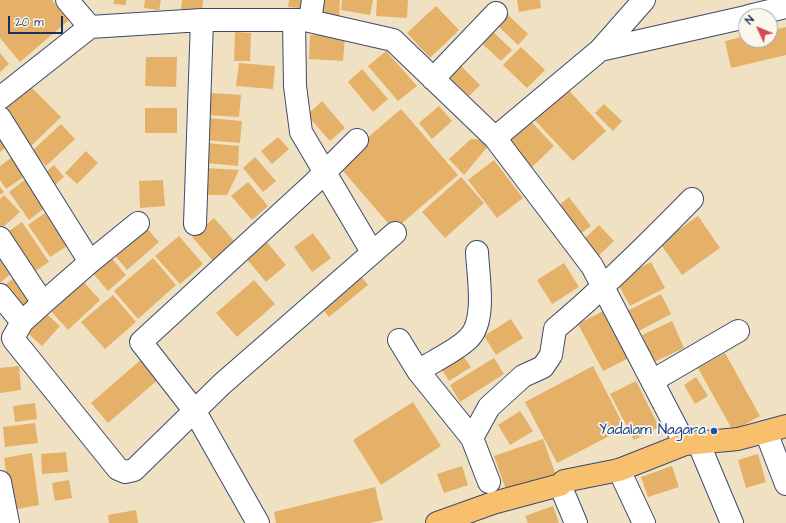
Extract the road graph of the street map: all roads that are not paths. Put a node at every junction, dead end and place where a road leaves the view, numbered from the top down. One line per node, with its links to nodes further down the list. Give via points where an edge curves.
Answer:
1 (66, 0): 8 (street)
2 (313, 0): 7 (street)
3 (644, 0): 9 (street)
4 (496, 13): 10 (street)
5 (738, 18): 9 (street)
6 (202, 20): 7 (street); 8 (street); 18 (street)
7 (302, 21): 10 (street, via 392,40); 15 (street, via 295,86 302,132)
8 (90, 27): 11 (street)
9 (600, 50): 13 (street)
10 (433, 79): 13 (street)
11 (0, 98)
12 (0, 118): 23 (street)
13 (495, 138): 24 (street, via 592,266)
14 (357, 140): 15 (street)
15 (324, 173): 21 (street); 32 (street, via 141,342)
16 (692, 199): 24 (street)
17 (138, 224): 23 (street)
18 (195, 224)
19 (395, 233): 21 (street)
20 (0, 238): 26 (street)
21 (372, 252): 32 (street)
22 (477, 252): 30 (street, via 480,313 476,329 468,340)
23 (90, 262): 26 (street)
24 (603, 286): 31 (street); 34 (street, via 555,329 551,354 543,367 523,376 488,407)
25 (0, 295): 27 (street)
26 (43, 303): 27 (street)
27 (22, 322): 32 (street, via 14,340 118,470 134,470)
28 (738, 331): 31 (street)
29 (399, 340): 30 (street)
30 (418, 371): 34 (street)
31 (652, 381): 35 (street)
32 (194, 410): 42 (street)
33 (776, 429): 35 (main road, via 738,439); 39 (street)
34 (472, 438): 38 (street)
35 (691, 443): 36 (main road); 46 (street)
36 (619, 470): 40 (main road, via 564,481); 45 (street)
37 (0, 482): 41 (street)
38 (489, 482)
39 (786, 484)
40 (560, 485): 43 (main road, via 493,503); 44 (street)
41 (8, 523)
42 (258, 523)
43 (437, 523)
44 (576, 523)
45 (644, 523)
46 (732, 523)

